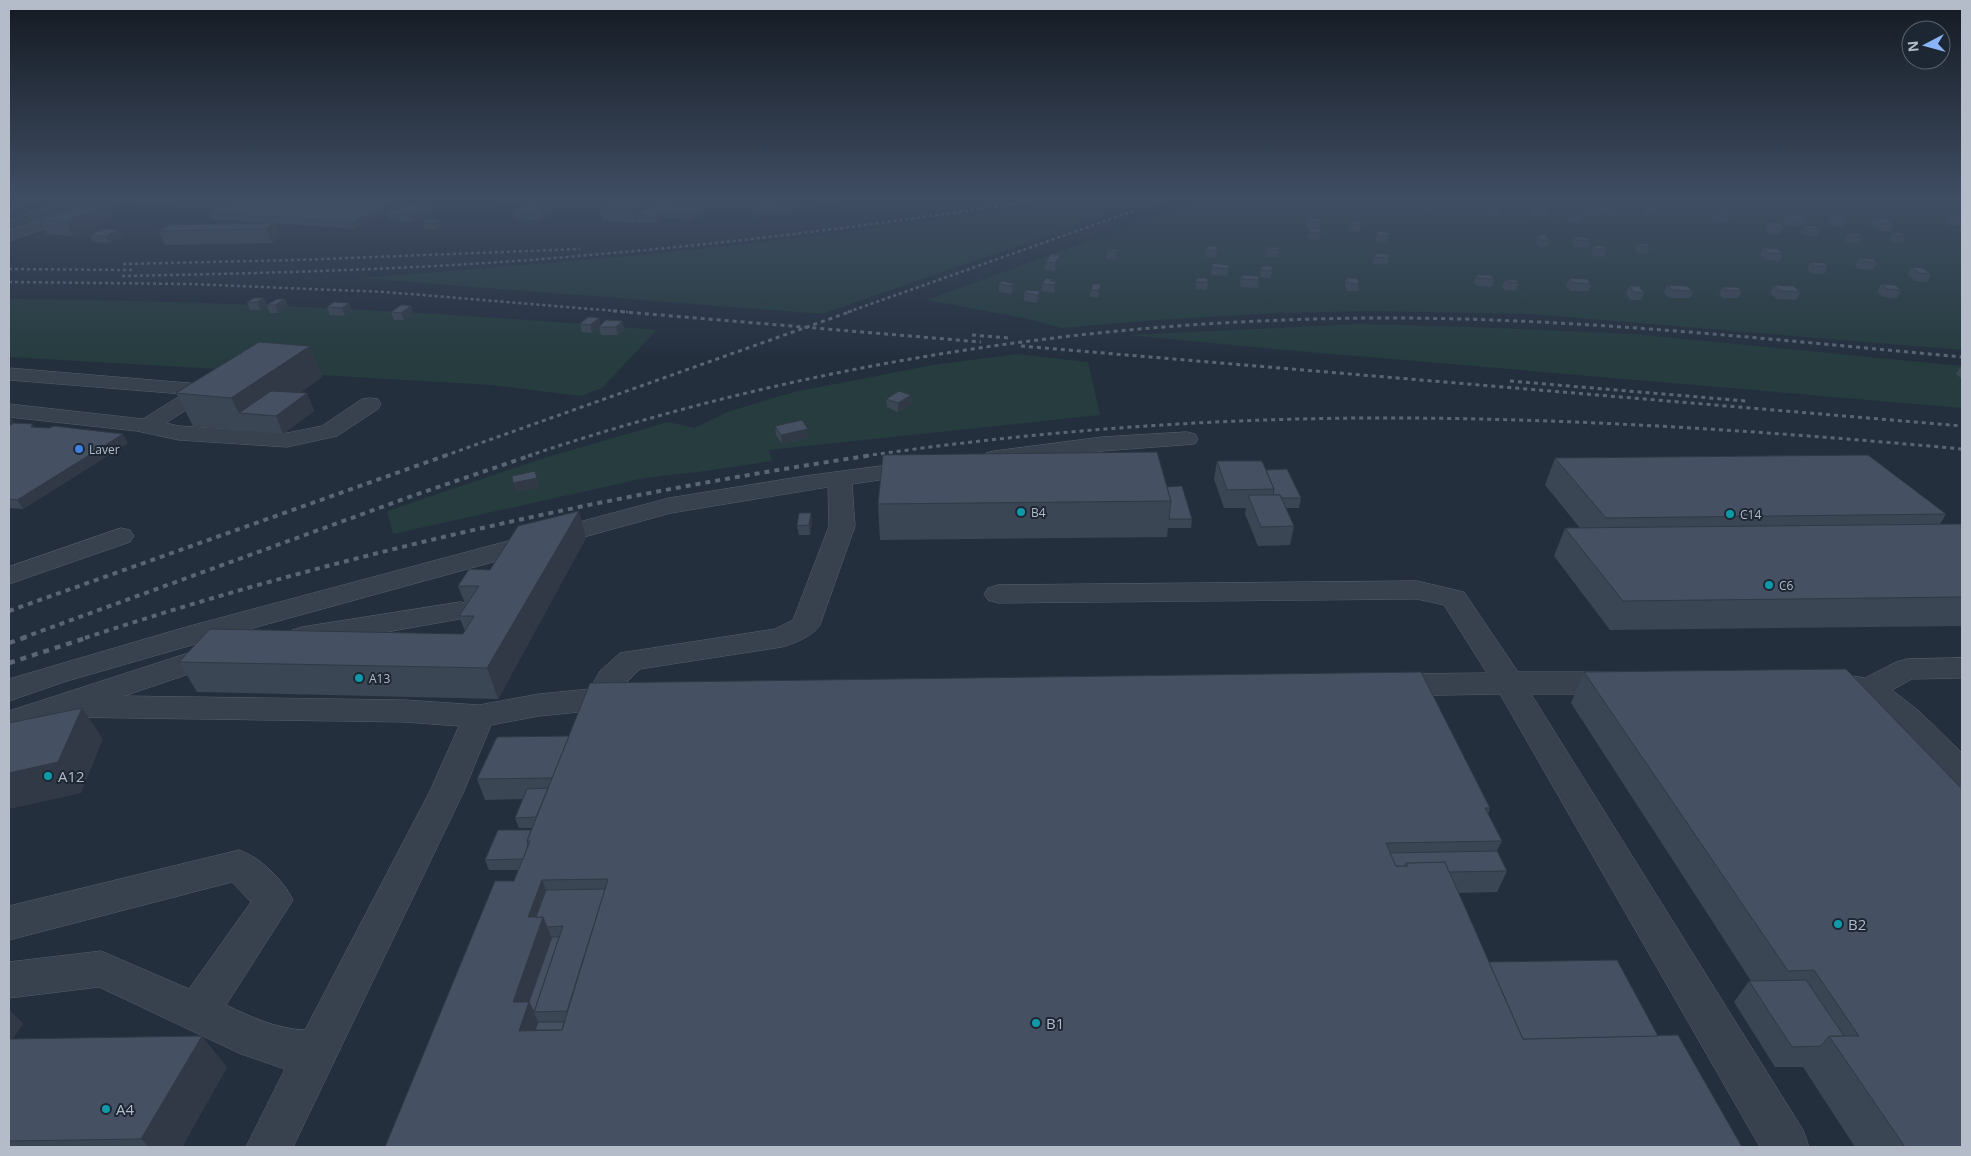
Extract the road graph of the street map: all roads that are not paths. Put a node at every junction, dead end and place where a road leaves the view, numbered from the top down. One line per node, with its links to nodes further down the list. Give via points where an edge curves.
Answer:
1 (9, 374): 4 (street, via 205,389)
2 (370, 404): 4 (street, via 329,431 287,440 178,433)
3 (9, 411): 4 (street)
4 (147, 426)
5 (1186, 439): 6 (street, via 1102,444)
6 (839, 478): 17 (street, via 669,506 196,634); 19 (street, via 842,526 805,625 782,637 631,660 611,678)
7 (121, 536): 8 (street)
8 (9, 576)
9 (998, 594): 12 (street, via 1417,590 1454,598)
10 (462, 611): 20 (street, via 232,649)
11 (1962, 668): 16 (street, via 1907,669)
12 (1509, 683): 13 (street); 15 (street); 29 (street)
13 (1648, 683)
14 (1797, 683): 16 (street)
15 (1359, 685)
16 (1869, 689): 23 (street, via 1908,719)
17 (9, 690)
18 (652, 696): 19 (street)
19 (602, 697): 21 (street)
20 (59, 706): 21 (street, via 405,711); 22 (street)
21 (479, 716): 27 (street, via 446,791)
22 (9, 723)
23 (1962, 774)
24 (9, 923): 26 (street, via 238,865 274,900)
25 (9, 980): 26 (street, via 101,969)
26 (197, 1013): 27 (street, via 256,1040 292,1050)
27 (318, 1051): 28 (street)
28 (269, 1147)
29 (1786, 1147)

